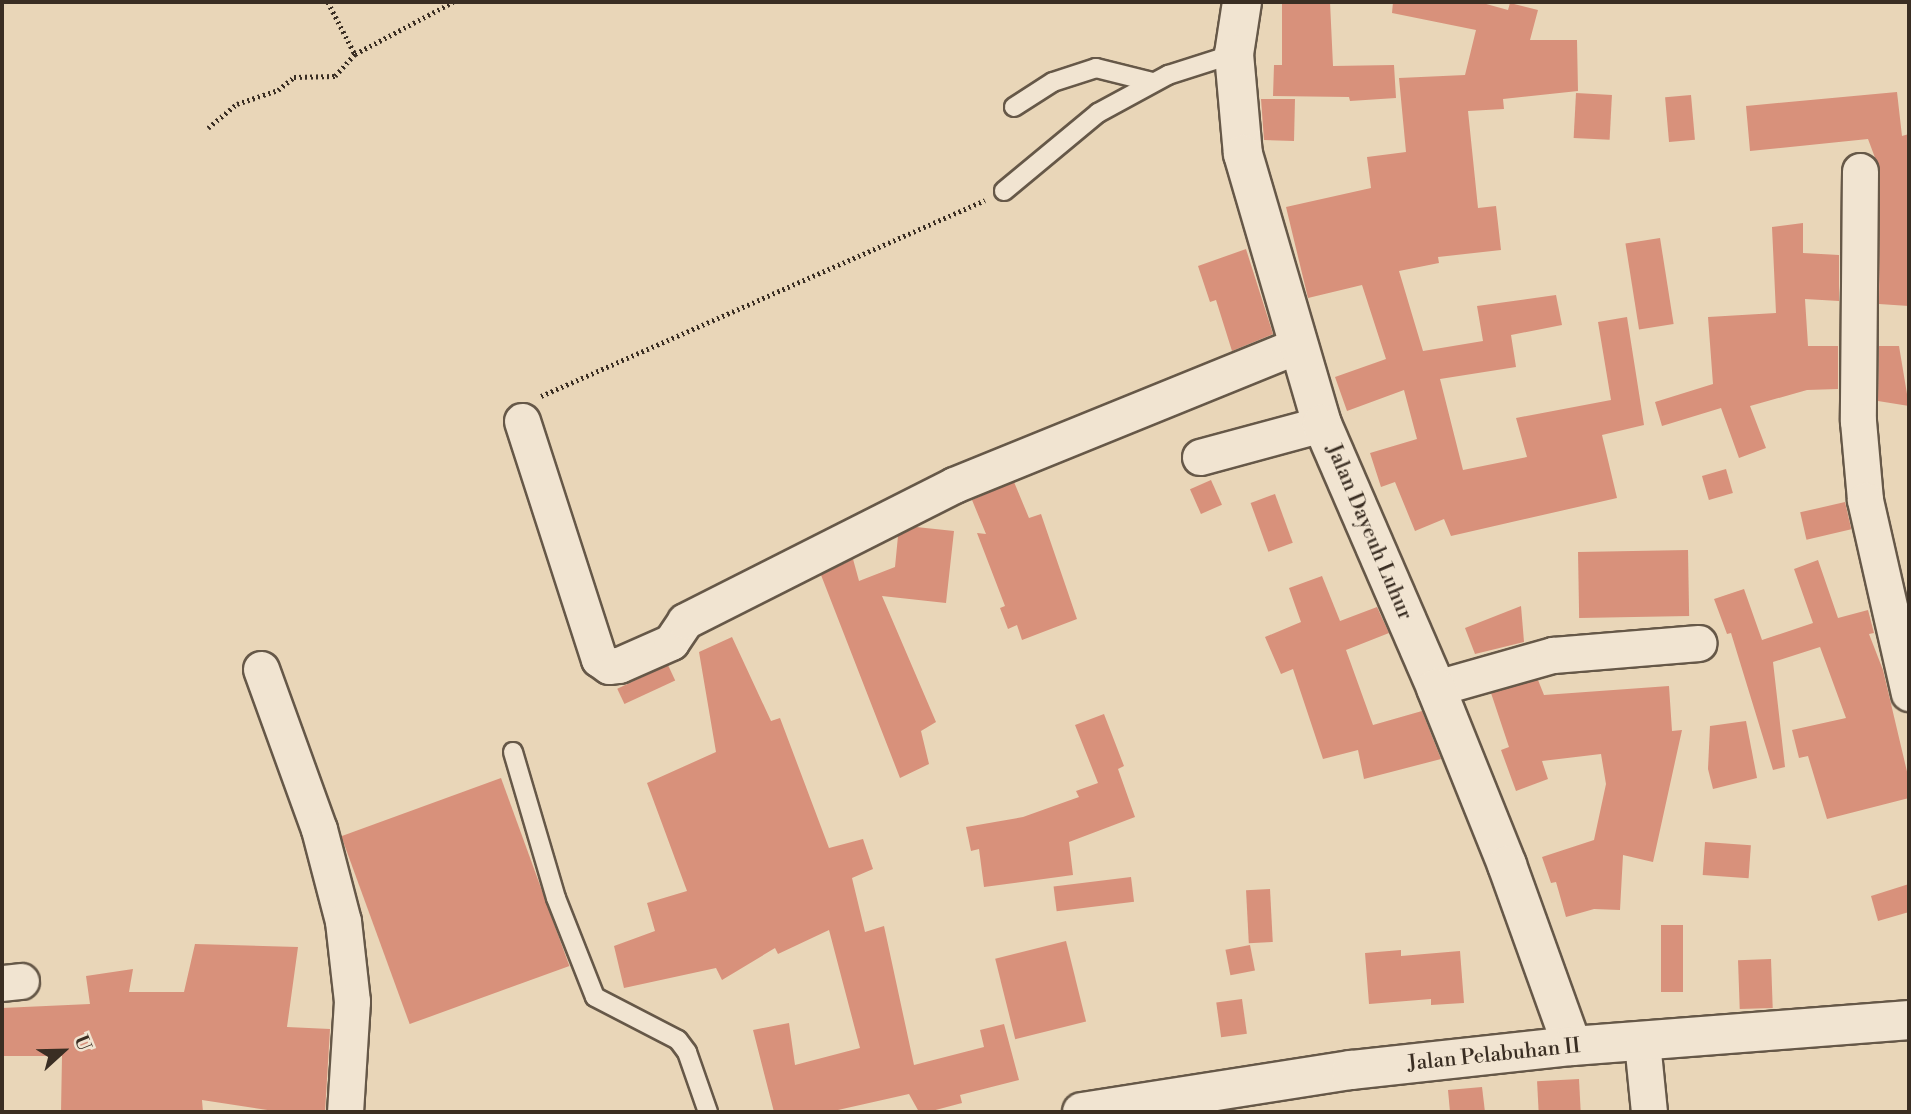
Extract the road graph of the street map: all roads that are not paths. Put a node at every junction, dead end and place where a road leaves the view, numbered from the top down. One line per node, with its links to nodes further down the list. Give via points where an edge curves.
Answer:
1 (1242, 2): 2 (street, Jalan Dayeuh Luhur)
2 (1234, 54): 3 (lane); 7 (street, Jalan Dayeuh Luhur, via 1243,154)
3 (1152, 82): 4 (lane, via 1096,68 1053,82); 6 (lane, via 1098,113)
4 (1014, 107)
5 (1860, 172): 14 (street, via 1858,421 1865,500)
6 (1004, 191)
7 (1297, 346): 8 (street, via 954,485 685,621 671,642 609,666 599,659); 9 (street, Jalan Dayeuh Luhur)
8 (523, 421)
9 (1322, 424): 10 (street); 13 (street, Jalan Dayeuh Luhur)
10 (1200, 457)
11 (1699, 643): 13 (street, via 1553,655)
12 (261, 669): 19 (street, via 311,803 343,921 352,1001)
13 (1436, 688): 18 (street, Jalan Dayeuh Luhur, via 1507,864)
14 (1909, 693)
15 (513, 752): 20 (lane, via 555,898 594,997 678,1040 687,1052)
16 (1909, 1020): 17 (street, Jalan Pelabuhan II)
17 (1642, 1042): 18 (street, Jalan Pelabuhan II); 22 (street)
18 (1572, 1046): 21 (street, Jalan Pelabuhan II, via 1351,1070)
19 (345, 1112)
20 (708, 1112)
21 (1082, 1112)
22 (1649, 1112)

